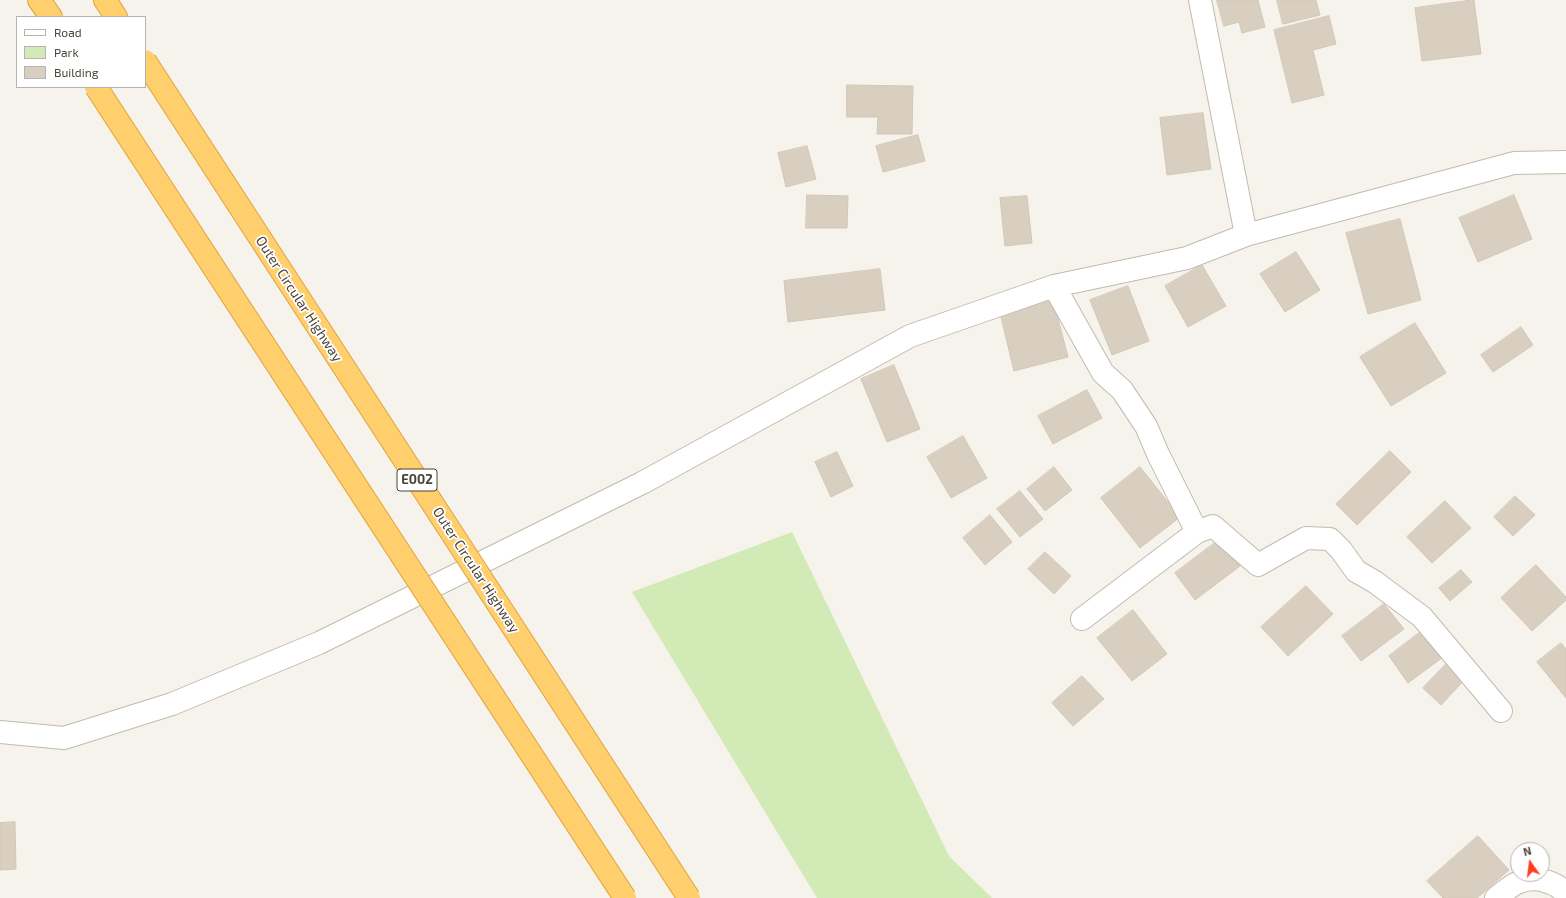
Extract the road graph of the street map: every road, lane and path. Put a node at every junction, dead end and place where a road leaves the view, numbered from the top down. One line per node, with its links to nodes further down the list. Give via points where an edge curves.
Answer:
1 (40, 0): 4 (highway)
2 (105, 0): 5 (highway)
3 (1200, 0): 9 (street)
4 (49, 16)
5 (115, 16)
6 (146, 63): 17 (highway, Outer Circular Highway / E002, bridge)
7 (97, 88): 16 (highway, bridge)
8 (1566, 162): 9 (street, via 1514,163)
9 (1246, 235): 10 (street, via 1187,258)
10 (1054, 286): 11 (street, via 1103,372 1122,390 1146,426); 14 (street, via 910,336 642,483 319,643 172,704 64,738)
11 (1197, 532): 12 (street); 13 (street, via 1214,526 1258,565 1306,538 1330,539 1356,571 1422,617)
12 (1082, 619)
13 (1501, 711)
14 (0, 732)
15 (1566, 893): 18 (street, via 1558,885 1537,879 1517,882)
16 (624, 898)
17 (689, 898)
18 (1496, 898)

